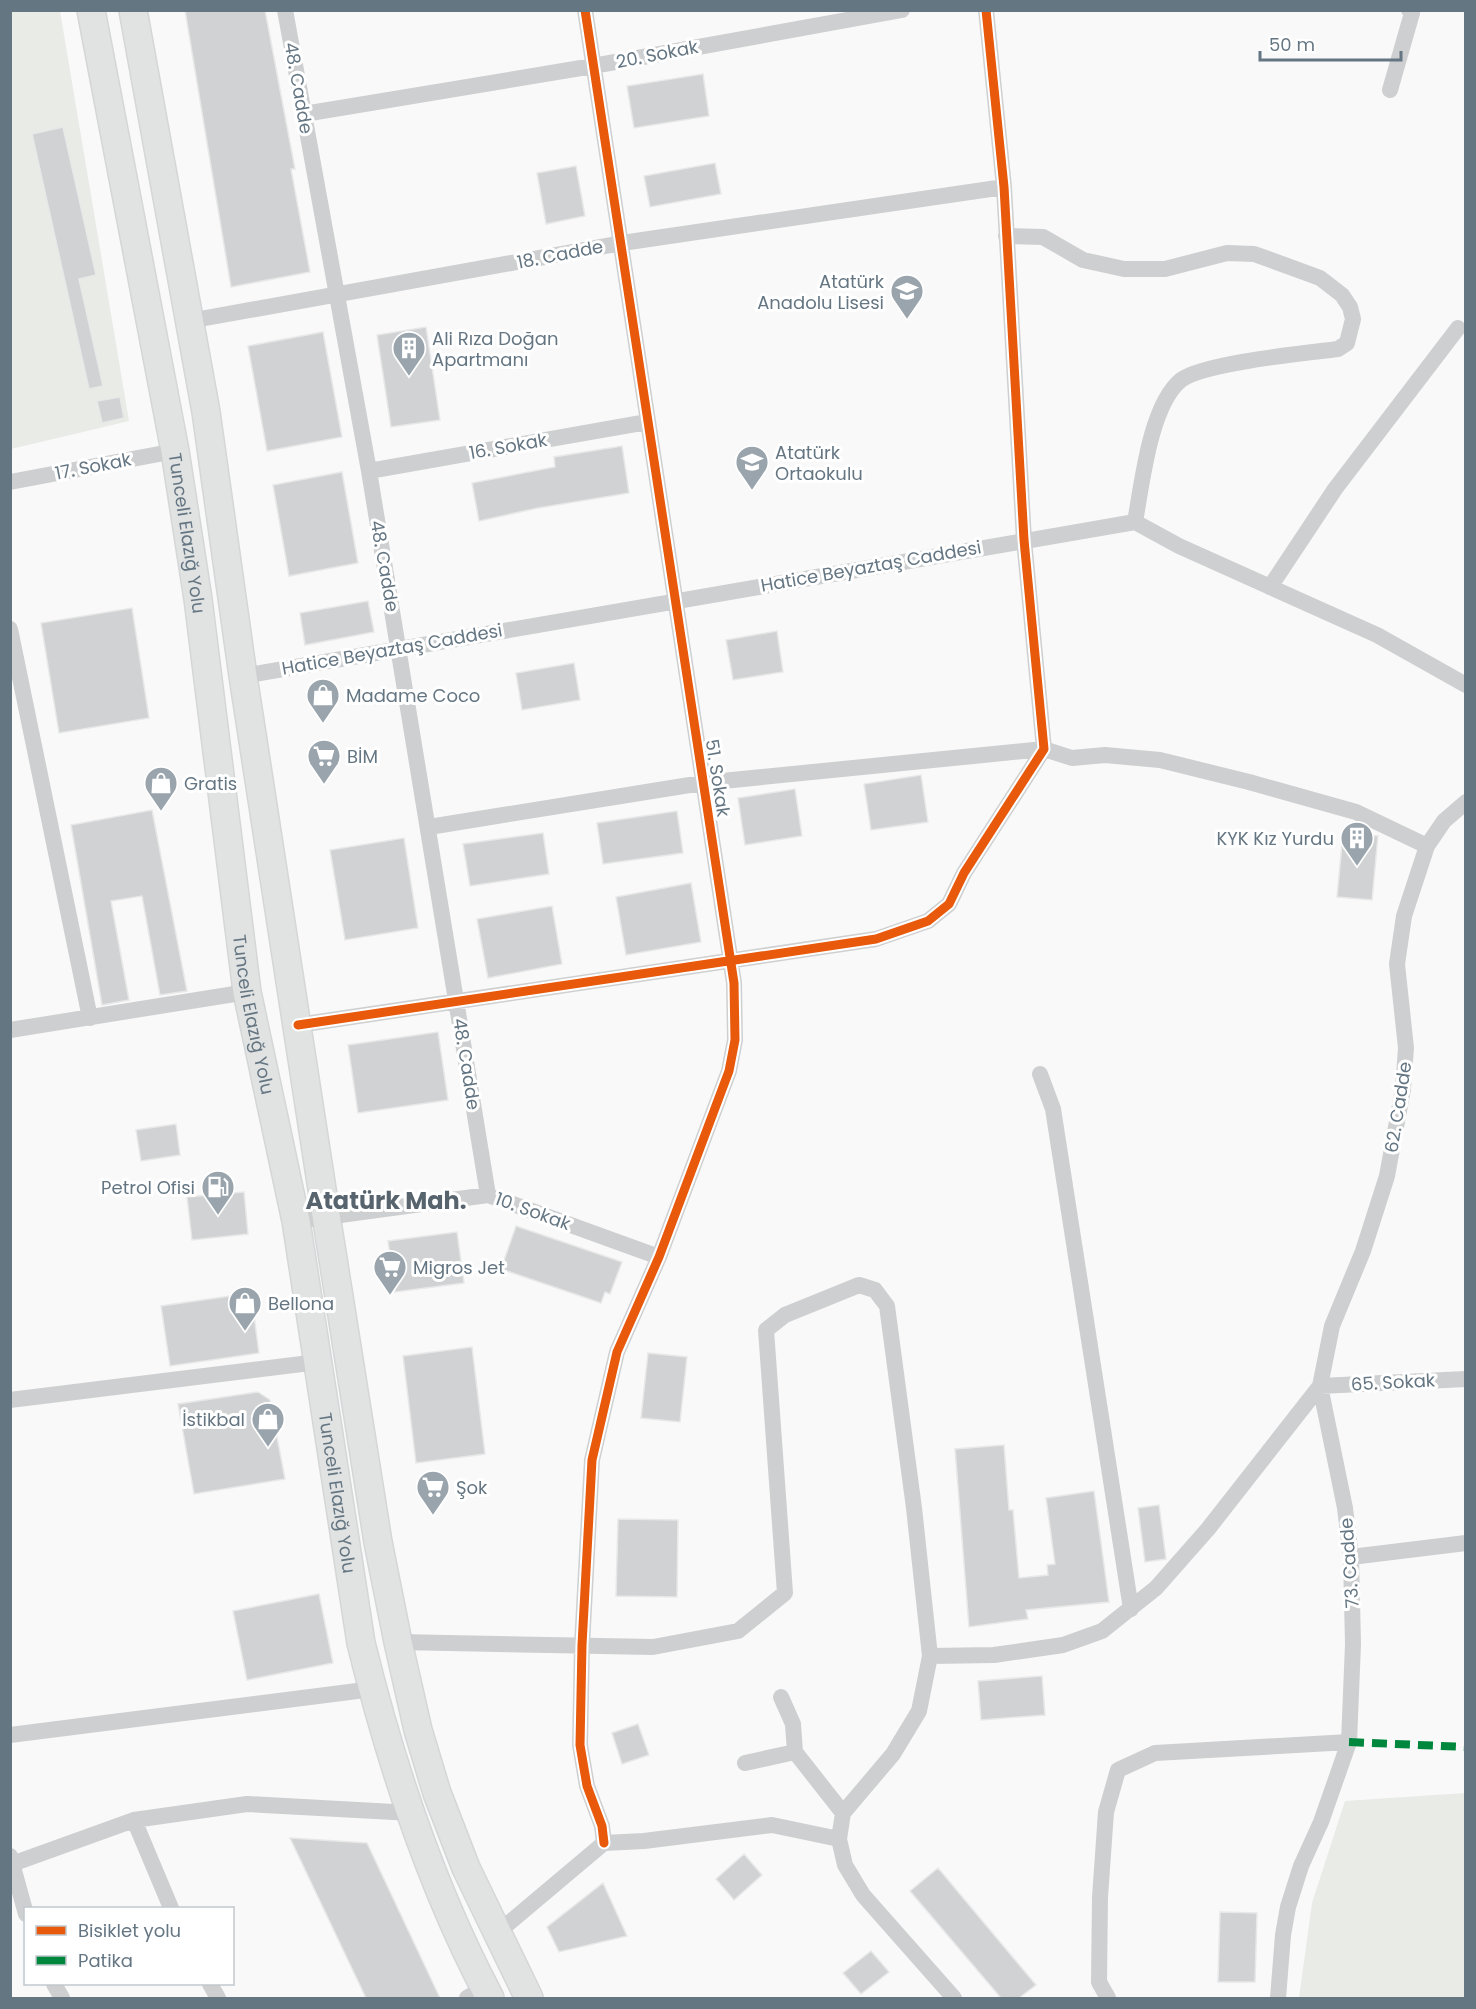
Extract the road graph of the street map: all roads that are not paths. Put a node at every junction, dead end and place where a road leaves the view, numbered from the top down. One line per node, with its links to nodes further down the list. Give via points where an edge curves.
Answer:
1 (91, 10): 18 (main road, Tunceli Elazığ Yolu)
2 (133, 10): 15 (main road, Tunceli Elazığ Yolu)
3 (285, 10): 10 (street, 48. Cadde)
4 (585, 10): 8 (street, 51. Sokak)
5 (903, 10): 8 (street, 20. Sokak)
6 (986, 10): 11 (street)
7 (1412, 11): 9 (street)
8 (592, 66): 10 (street, 20. Sokak); 13 (street, 51. Sokak)
9 (1389, 90)
10 (304, 114): 14 (street, 48. Cadde)
11 (1004, 187): 12 (street); 13 (street, 18. Cadde)
12 (1006, 236): 21 (street, via 1043,237 1083,260 1124,269 1165,269 1227,253 1254,254 1320,278 1333,286 1350,307 1351,333 1347,343 1338,349 1207,369 1182,380 1172,390 1149,442); 22 (street)
13 (622, 243): 14 (street, 18. Cadde); 17 (street, 51. Sokak)
14 (337, 296): 15 (street, 18. Cadde); 19 (street, 48. Cadde)
15 (189, 321): 27 (main road, Tunceli Elazığ Yolu, via 206,412)
16 (1458, 328): 23 (street, via 1335,489)
17 (646, 422): 19 (street, 16. Sokak); 24 (street, 51. Sokak)
18 (175, 451): 20 (street, 17. Sokak); 35 (main road, Tunceli Elazığ Yolu, via 198,599)
19 (369, 471): 26 (street, 48. Cadde)
20 (10, 482)
21 (1135, 522): 22 (street, Hatice Beyaztaş Caddesi); 23 (street)
22 (1024, 540): 24 (street, Hatice Beyaztaş Caddesi); 29 (street)
23 (1270, 587): 28 (street, via 1377,635)
24 (675, 599): 26 (street, Hatice Beyaztaş Caddesi); 30 (street, 51. Sokak)
25 (10, 629): 37 (street)
26 (399, 647): 27 (street, Hatice Beyaztaş Caddesi); 32 (street, 48. Cadde)
27 (243, 676): 38 (main road, Tunceli Elazığ Yolu)
28 (1466, 685)
29 (1044, 749): 30 (street); 33 (street, via 1072,758 1105,754 1160,760 1249,782 1356,812); 34 (street, via 964,873 950,904 928,921 876,939)
30 (702, 783): 32 (street); 34 (street, 51. Sokak)
31 (1466, 802): 33 (street, 62. Cadde, via 1444,821)
32 (429, 827): 36 (street, 48. Cadde)
33 (1427, 846): 47 (street, 62. Cadde, via 1404,916 1397,964 1406,1047 1403,1089 1387,1176 1363,1251 1332,1326)
34 (729, 961): 36 (street); 44 (street, 51. Sokak, via 734,983 735,1040 729,1071)
35 (248, 992): 37 (street); 43 (main road, Tunceli Elazığ Yolu)
36 (457, 1002): 38 (street); 41 (street, 48. Cadde)
37 (90, 1018): 39 (street)
38 (298, 1025): 42 (main road, Tunceli Elazığ Yolu)
39 (10, 1030)
40 (1040, 1074): 51 (street, via 1053,1109)
41 (488, 1195): 42 (street, 10. Sokak); 44 (street, 10. Sokak)
42 (326, 1215): 43 (street, 10. Sokak); 52 (main road, Tunceli Elazığ Yolu, via 378,1542)
43 (296, 1221): 45 (main road, Tunceli Elazığ Yolu)
44 (659, 1257): 53 (street, 51. Sokak, via 617,1352 592,1460)
45 (318, 1362): 48 (street); 55 (main road, Tunceli Elazığ Yolu, via 361,1643)
46 (1466, 1379): 47 (street, 65. Sokak)
47 (1320, 1386): 50 (street, 73. Cadde, via 1346,1508); 51 (street, via 1208,1529 1156,1588)
48 (10, 1400)
49 (1466, 1543): 50 (street)
50 (1351, 1557): 58 (street, 73. Cadde)
51 (1131, 1609): 54 (street, via 1102,1631 1063,1645 994,1654)
52 (398, 1642): 53 (street); 69 (main road, Tunceli Elazığ Yolu, via 437,1793)
53 (582, 1645): 54 (street, via 652,1647 738,1631 785,1593 766,1330 784,1315 859,1285 875,1290 887,1306); 65 (street, 51. Sokak, via 580,1744 587,1786)
54 (930, 1656): 62 (street, via 920,1711 893,1754)
55 (373, 1689): 57 (street); 61 (main road, Tunceli Elazığ Yolu)
56 (781, 1697): 59 (street, via 793,1724)
57 (10, 1735)
58 (1349, 1742): 73 (street, via 1155,1754 1118,1770 1106,1812 1100,1898 1099,1982); 74 (street, 73. Cadde, via 1288,1907)
59 (795, 1752): 60 (street); 62 (street)
60 (745, 1763)
61 (412, 1813): 63 (street, via 247,1804); 70 (main road, Tunceli Elazığ Yolu)
62 (843, 1813): 64 (street)
63 (134, 1820): 66 (street); 68 (street)
64 (838, 1839): 65 (street, via 772,1825); 72 (street, via 844,1865 863,1895)
65 (604, 1843): 69 (street)
66 (11, 1860): 67 (street)
67 (24, 1907)
68 (171, 1907)
69 (496, 1934): 71 (main road, Tunceli Elazığ Yolu)
70 (480, 1995)
71 (529, 1998)
72 (954, 1998)
73 (1108, 1998)
74 (1278, 1998)

